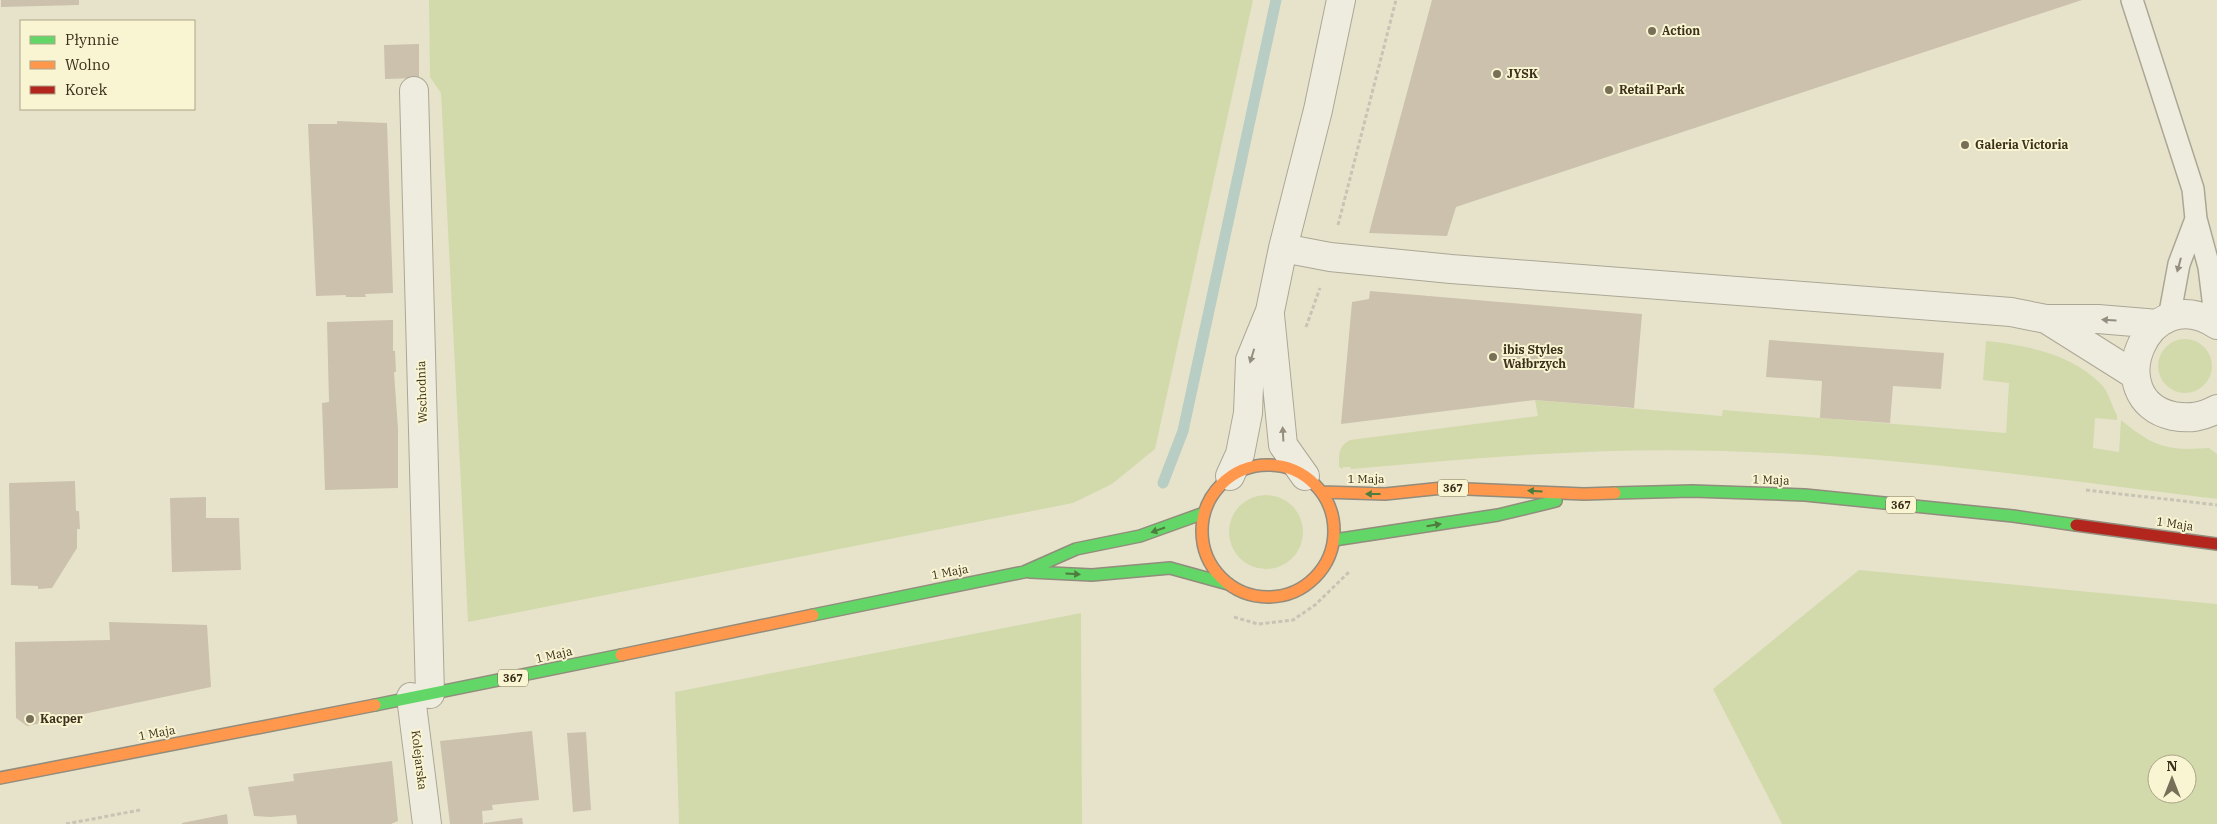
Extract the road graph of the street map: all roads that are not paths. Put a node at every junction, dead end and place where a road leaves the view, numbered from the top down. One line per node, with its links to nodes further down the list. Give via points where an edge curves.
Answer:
1 (1341, 0): 5 (street, via 1318,110)
2 (2132, 0): 4 (lane, via 2193,189)
3 (414, 91): 20 (street, Wschodnia)
4 (2196, 220): 8 (lane, one-way to 8); 9 (lane, via 2209,267)
5 (1283, 248): 6 (street); 7 (street, via 1330,258 2011,312)
6 (1270, 311): 12 (street, one-way to 12, via 1250,360 1246,421 1240,454); 13 (street, one-way to 6, via 1284,444)
7 (2046, 319): 8 (street, one-way to 7); 10 (street)
8 (2163, 321): 9 (street, via 2184,315 2202,317); 10 (street, via 2144,337 2136,353)
9 (2216, 324)
10 (2135, 375): 11 (street, via 2150,404 2165,414 2188,419 2206,415)
11 (2217, 408)
12 (1230, 476): 13 (main road, 367, via 1259,465 1275,465 1291,468); 15 (main road, 367, via 1216,489)
13 (1314, 484): 14 (main road, 1 Maja / 367, one-way to 13, via 1443,488 1385,494); 16 (main road, 367, via 1333,515)
14 (1584, 494): 16 (main road, 367, one-way to 14, via 1498,515); 17 (main road, 1 Maja / 367, via 1692,491 1805,496 2013,516)
15 (1204, 513): 18 (main road, 1 Maja / 367, one-way to 18, via 1140,536 1076,550); 19 (main road, 367, via 1201,533 1205,552 1214,570)
16 (1334, 540): 19 (main road, 367, via 1329,559 1318,575 1302,588 1284,596 1245,594)
17 (2217, 544)
18 (1024, 572): 19 (main road, 1 Maja / 367, one-way to 19, via 1092,575 1170,568); 20 (main road, 1 Maja / 367)
19 (1228, 584)
20 (421, 695): 21 (main road, 1 Maja / 367); 22 (street, Kolejarska)
21 (0, 778)
22 (427, 824)

